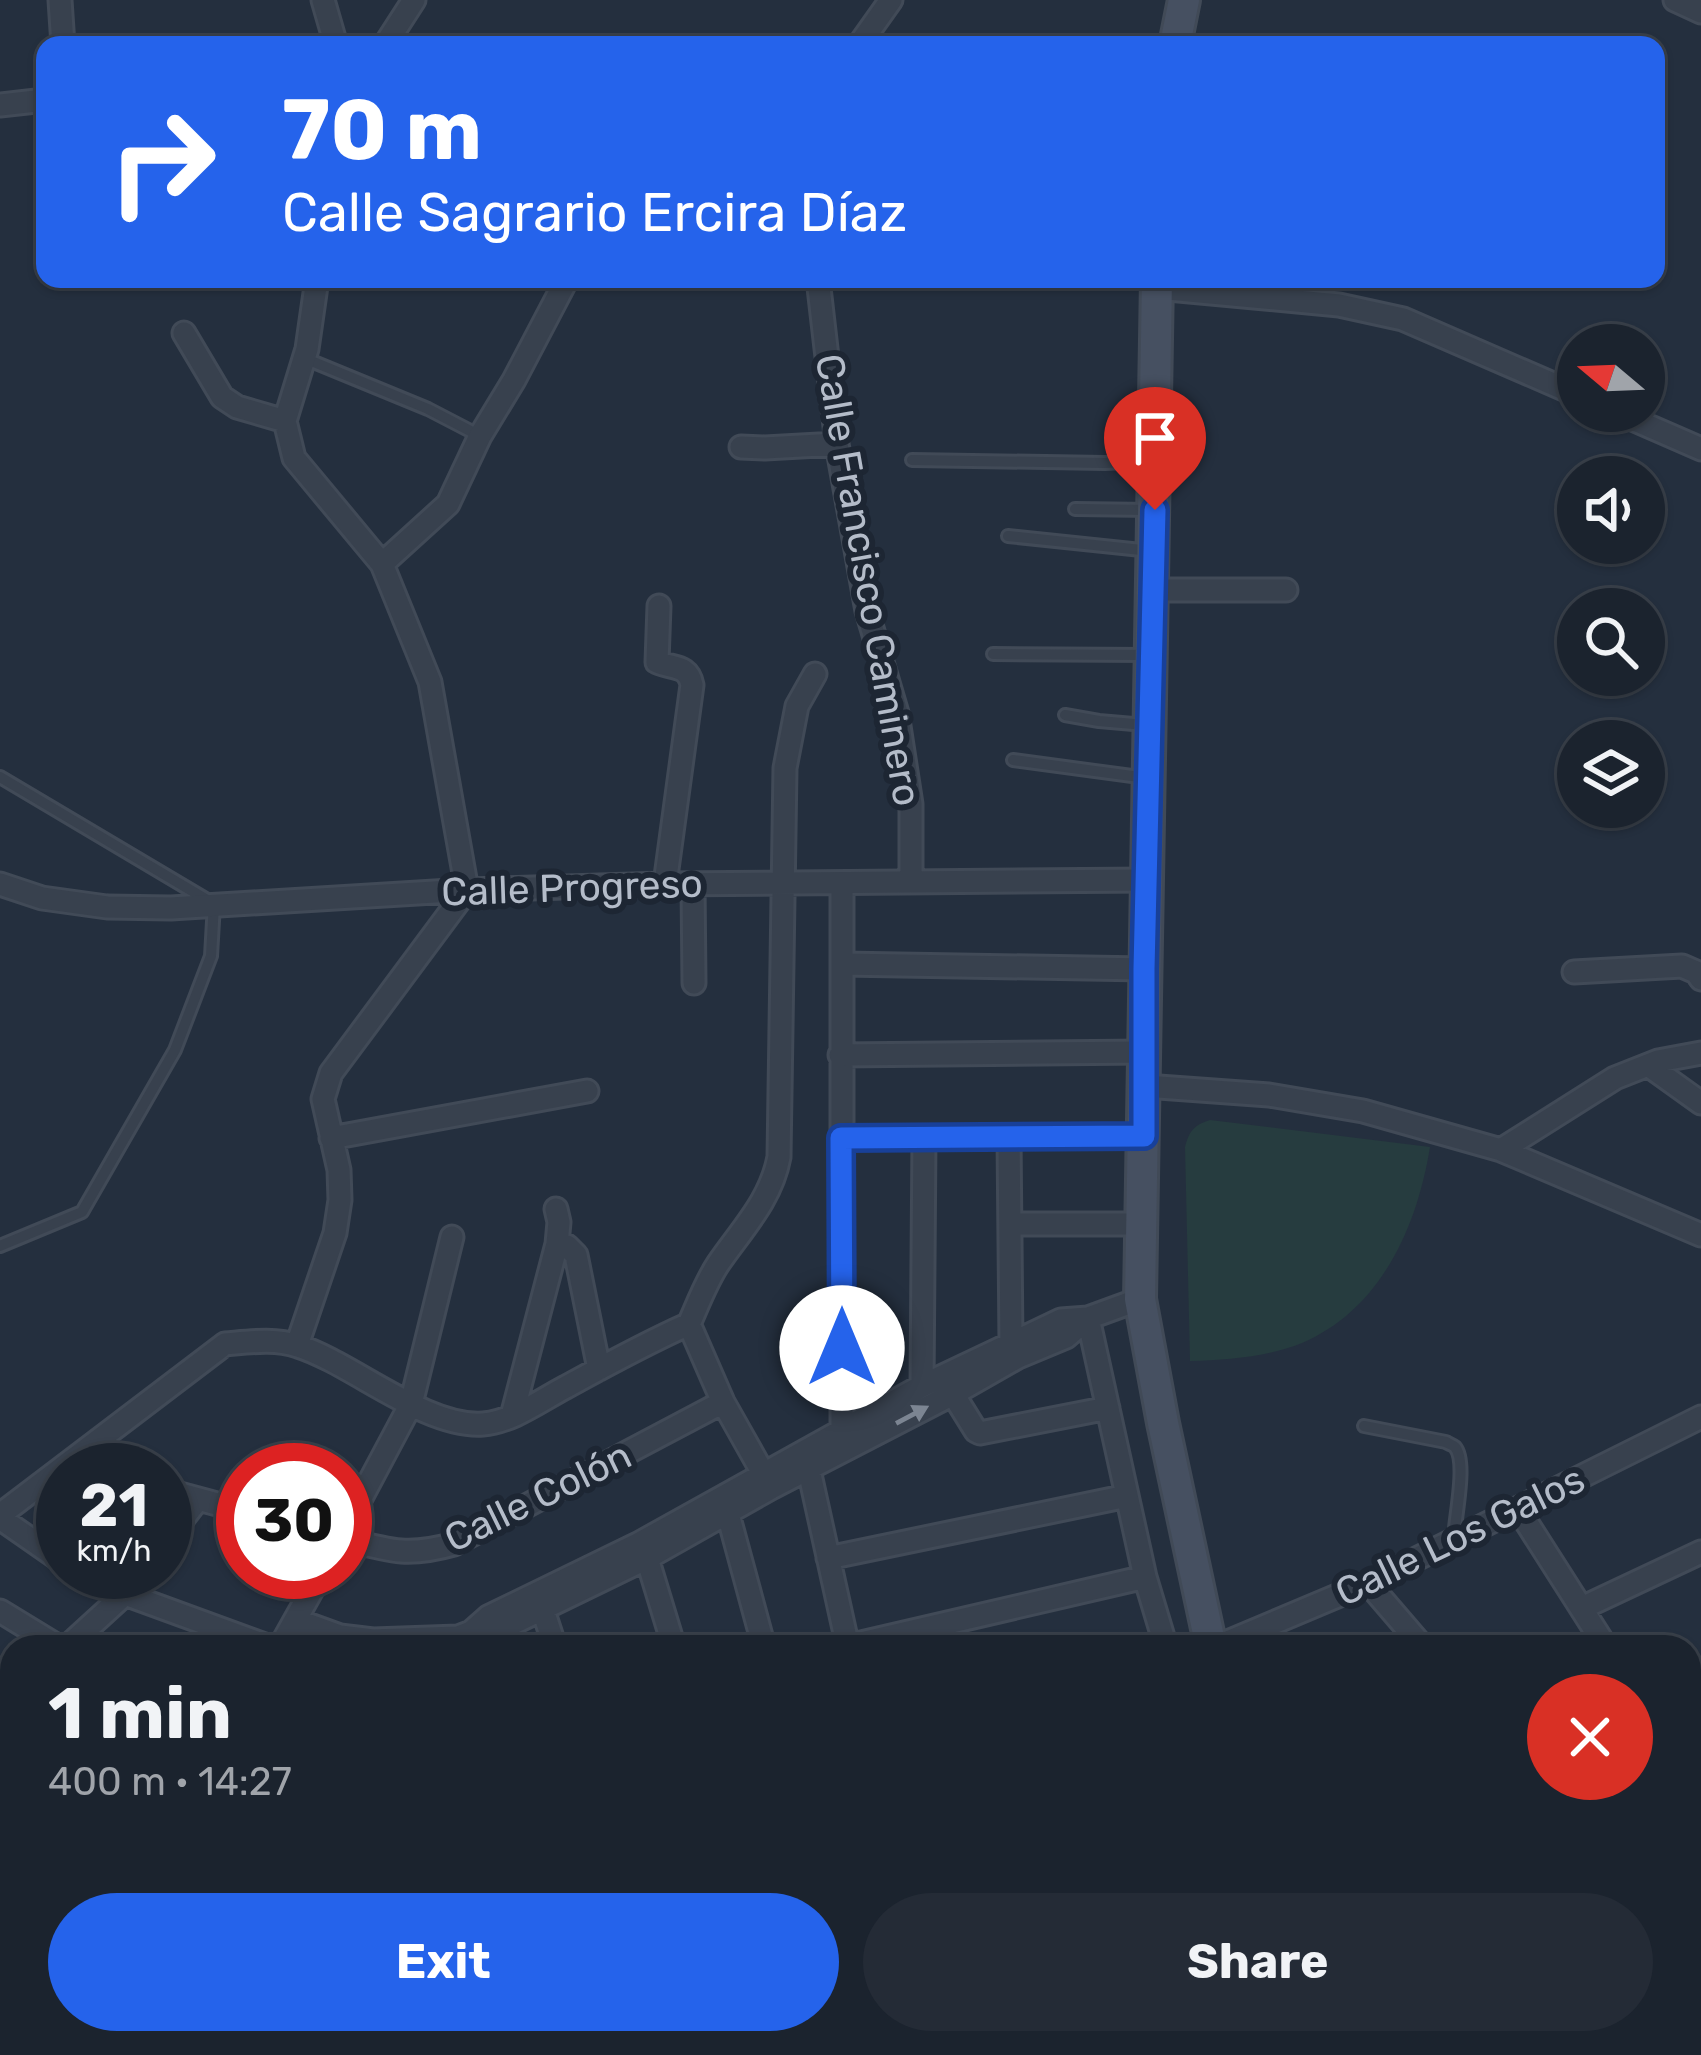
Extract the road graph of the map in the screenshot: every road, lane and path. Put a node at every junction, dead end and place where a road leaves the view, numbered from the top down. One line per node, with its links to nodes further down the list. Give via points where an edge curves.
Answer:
1 (60, 0): 8 (street)
2 (323, 0): 9 (street)
3 (414, 0): 10 (street)
4 (891, 0): 11 (street)
5 (1184, 0): 12 (main road)
6 (1675, 0): 7 (street)
7 (1701, 12)
8 (62, 36)
9 (333, 36)
10 (396, 36)
11 (865, 36)
12 (1176, 36)
13 (36, 101): 14 (street)
14 (0, 104)
15 (315, 288): 21 (street)
16 (562, 288): 25 (street)
17 (819, 288): 26 (street, Calle Francisco Caminero)
18 (1157, 288): 30 (main road)
19 (1192, 288): 22 (street, via 1403,319)
20 (184, 333): 23 (street, via 222,398)
21 (304, 358): 23 (street); 25 (lane)
22 (1557, 386)
23 (285, 421): 35 (street, via 294,458)
24 (1662, 432): 28 (street)
25 (480, 436): 35 (street, via 448,504)
26 (837, 443): 27 (street); 48 (street, Calle Francisco Caminero, via 867,611 897,713 911,803)
27 (741, 447)
28 (1701, 449)
29 (911, 460): 30 (lane)
30 (1156, 460): 32 (main road)
31 (1075, 509): 32 (lane)
32 (1155, 510): 34 (main road)
33 (1008, 536): 34 (lane)
34 (1154, 551): 36 (main road)
35 (382, 564): 54 (street, via 430,682)
36 (1154, 590): 37 (street); 40 (main road)
37 (1286, 590)
38 (659, 606): 52 (street, via 657,662 681,667 692,685)
39 (993, 654): 40 (lane)
40 (1153, 655): 43 (main road)
41 (815, 674): 49 (street, via 797,706 784,768)
42 (1065, 715): 43 (lane)
43 (1151, 725): 46 (main road)
44 (1012, 760): 46 (lane)
45 (0, 777): 55 (lane)
46 (1150, 778): 47 (main road)
47 (1148, 880): 48 (street, Calle Progreso); 57 (main road)
48 (910, 882): 50 (street, Calle Progreso)
49 (783, 883): 50 (street, Calle Progreso); 53 (street, Calle Progreso); 83 (street, via 779,1157 764,1201 715,1269)
50 (842, 883): 56 (street)
51 (0, 884): 55 (street, Calle Progreso, via 106,907)
52 (665, 884): 53 (street, Calle Progreso); 54 (street, Calle Progreso)
53 (693, 884): 60 (street)
54 (467, 890): 55 (street, Calle Progreso); 70 (street, via 332,1073 323,1099)
55 (214, 904): 80 (lane, via 211,956 176,1050 82,1212)
56 (842, 964): 57 (street); 63 (street)
57 (1144, 969): 61 (main road)
58 (1574, 972): 59 (street, via 1682,966)
59 (1701, 979)
60 (694, 983)
61 (1144, 1052): 63 (street); 65 (main road)
62 (1701, 1053): 64 (street)
63 (840, 1055): 71 (street)
64 (1648, 1065): 67 (street); 73 (street)
65 (1145, 1086): 68 (main road); 73 (street, via 1363,1111)
66 (587, 1090): 70 (street)
67 (1701, 1103)
68 (1144, 1136): 69 (street); 76 (main road)
69 (1009, 1137): 72 (street); 75 (street)
70 (331, 1138): 85 (street, via 339,1170 335,1233)
71 (841, 1138): 72 (street); 95 (street)
72 (924, 1138): 87 (street)
73 (1502, 1150): 77 (street)
74 (556, 1209): 79 (street)
75 (1010, 1224): 76 (street); 84 (street)
76 (1142, 1224): 81 (main road)
77 (1701, 1235)
78 (452, 1237): 90 (street)
79 (556, 1244): 86 (street, via 576,1255); 92 (street)
80 (0, 1246)
81 (1140, 1300): 82 (street); 135 (main road)
82 (1088, 1318): 84 (street, via 1061,1320); 88 (street); 91 (street)
83 (689, 1324): 86 (street); 89 (street)
84 (1011, 1343): 87 (street)
85 (297, 1345): 90 (street); 106 (street, via 225,1345)
86 (598, 1369): 92 (street)
87 (922, 1386): 95 (street)
88 (953, 1394): 91 (street, via 980,1433); 96 (street, one-way to 88)
89 (724, 1402): 98 (street); 109 (street, Calle Colón, via 454,1544 427,1552)
90 (411, 1404): 92 (street, via 457,1422); 97 (street)
91 (1108, 1408): 99 (street)
92 (512, 1416)
93 (1701, 1418): 105 (street, Calle Los Galos)
94 (1364, 1426): 107 (lane, via 1455,1447 1462,1483)
95 (842, 1432): 98 (street)
96 (809, 1470): 98 (street); 112 (street)
97 (372, 1477)
98 (768, 1481): 103 (street)
99 (1127, 1496): 112 (street); 113 (street)
100 (192, 1497): 101 (street)
101 (198, 1499): 102 (street); 104 (street)
102 (216, 1504)
103 (726, 1506): 110 (street); 131 (street)
104 (192, 1507)
105 (1518, 1509): 107 (street, Calle Los Galos); 118 (street)
106 (0, 1517): 108 (street)
107 (1454, 1542): 114 (street, Calle Los Galos)
108 (36, 1543)
109 (372, 1546)
110 (642, 1551): 120 (street); 127 (street, via 488,1617); 130 (street)
111 (1701, 1552): 118 (street)
112 (828, 1558): 132 (street)
113 (1145, 1577): 133 (street); 134 (street)
114 (1367, 1583): 136 (street, Calle Los Galos); 137 (street)
115 (118, 1599): 123 (street)
116 (138, 1599): 124 (street)
117 (307, 1599): 121 (street)
118 (1582, 1608): 138 (street)
119 (0, 1610): 122 (street)
120 (543, 1610): 128 (street); 129 (street)
121 (296, 1620): 125 (street); 126 (street)
122 (43, 1635)
123 (77, 1635)
124 (237, 1635)
125 (287, 1635)
126 (337, 1635)
127 (467, 1635)
128 (481, 1635)
129 (551, 1635)
130 (670, 1635)
131 (761, 1635)
132 (844, 1635)
133 (897, 1635)
134 (1162, 1635)
135 (1210, 1635)
136 (1242, 1635)
137 (1412, 1635)
138 (1599, 1635)

